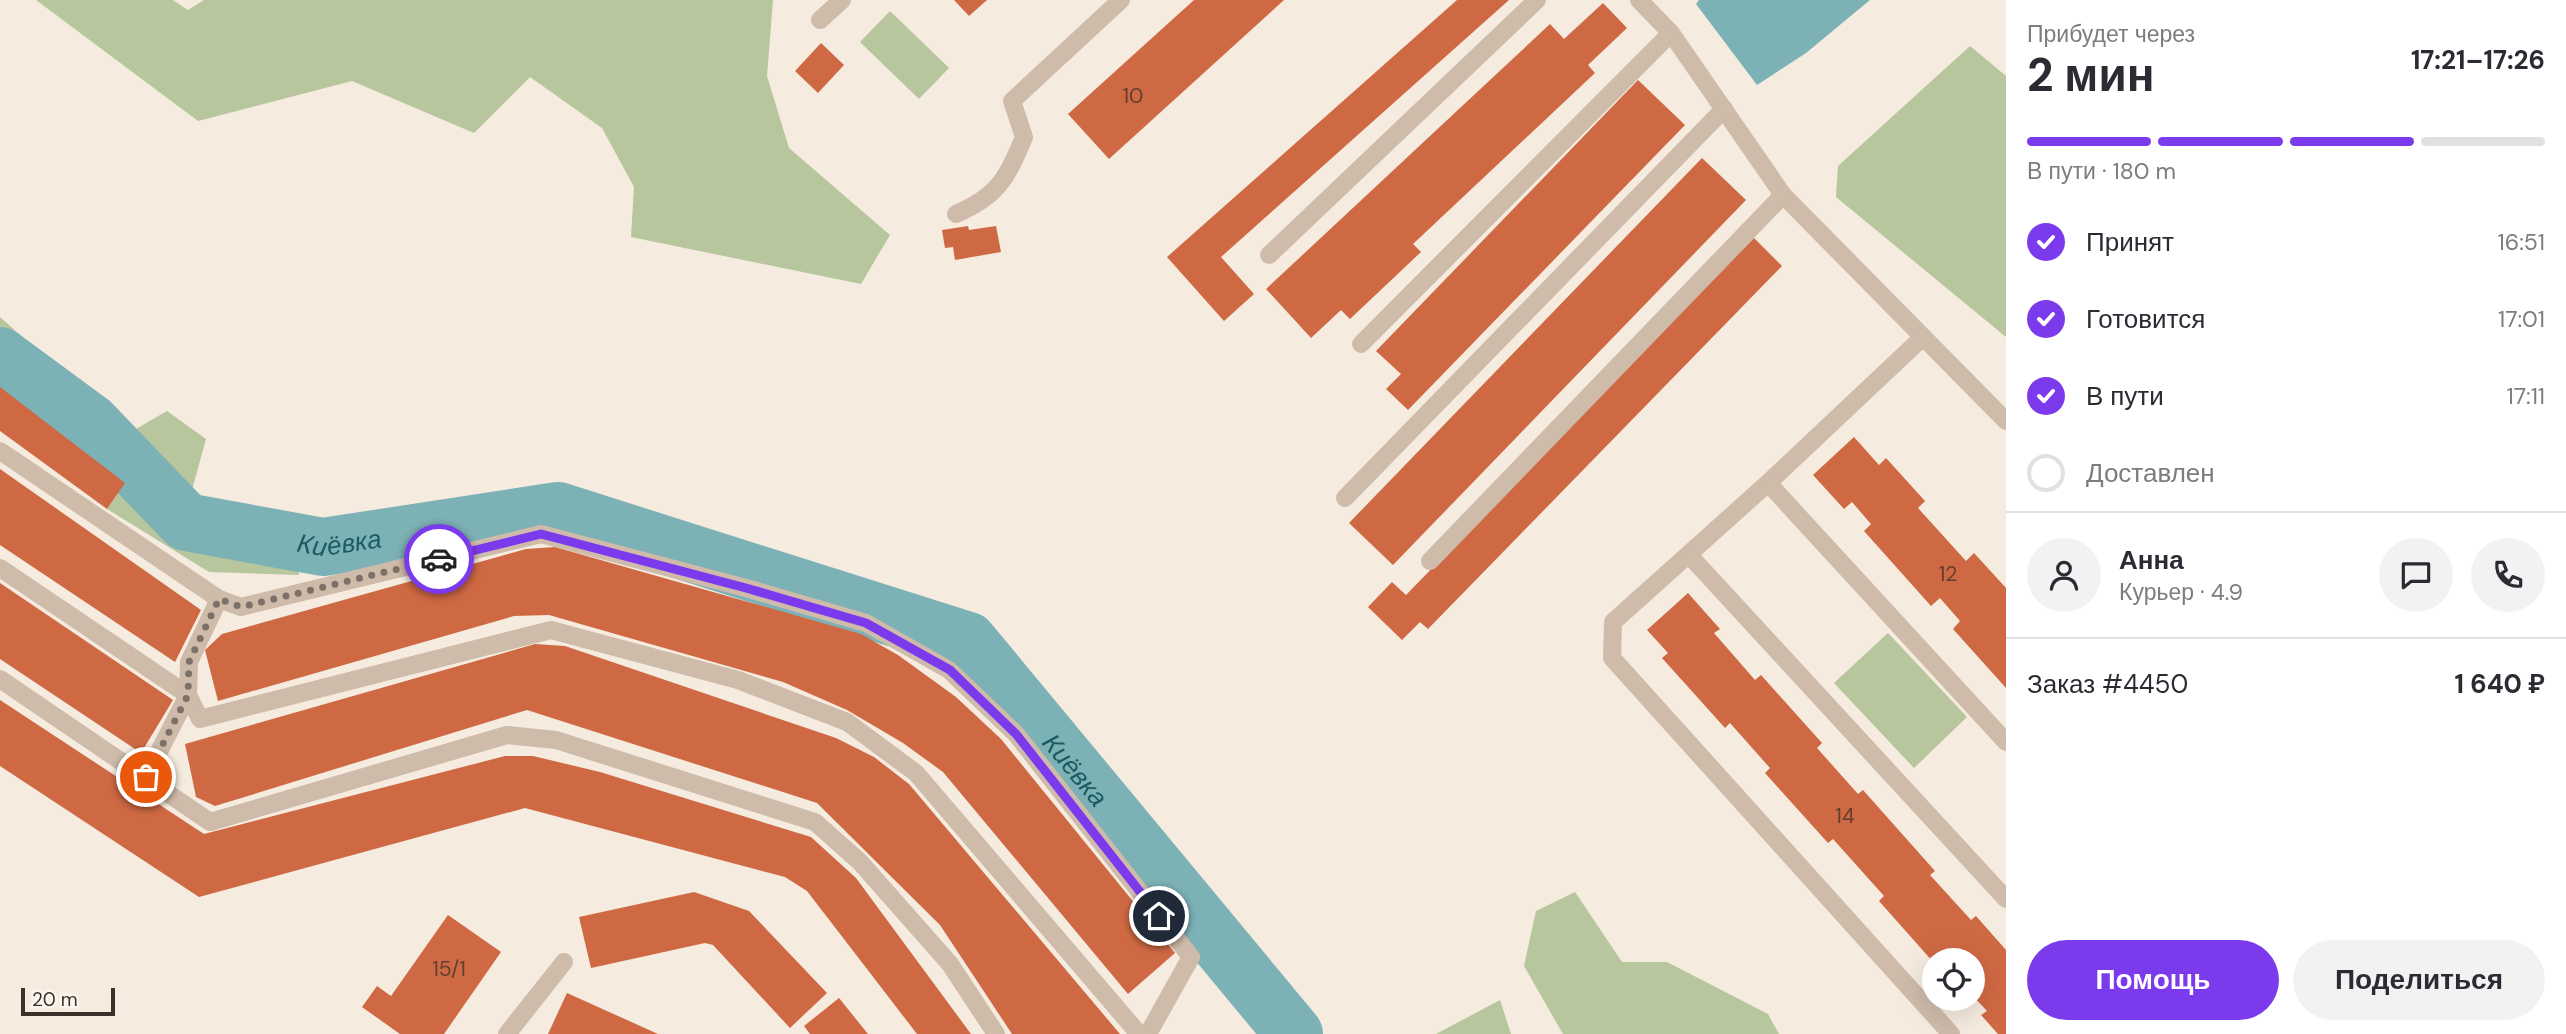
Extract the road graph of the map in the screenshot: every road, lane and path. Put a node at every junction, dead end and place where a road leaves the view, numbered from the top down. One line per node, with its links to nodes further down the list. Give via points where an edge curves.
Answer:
1 (842, 0): 5 (street)
2 (1121, 0): 9 (street, via 1012,101 1024,137 1008,177 981,203)
3 (1537, 0): 10 (street)
4 (1639, 0): 6 (street)
5 (820, 20)
6 (1671, 33): 7 (street); 12 (street)
7 (1724, 109): 8 (street); 16 (street)
8 (1783, 195): 11 (street); 18 (street)
9 (957, 214)
10 (1269, 255)
11 (1923, 337): 13 (street); 15 (street)
12 (1361, 344)
13 (2006, 421)
14 (0, 451): 20 (street)
15 (1768, 483): 17 (street); 23 (street)
16 (1345, 498)
17 (1689, 555): 25 (street); 31 (street, via 1613,622 1612,658)
18 (1430, 561)
19 (0, 568): 22 (street)
20 (219, 599): 22 (street, via 189,662); 30 (street, via 241,607 541,534 866,623 950,670 1016,734 1191,957)
21 (0, 679): 24 (street)
22 (188, 695): 24 (street); 29 (street, via 200,719 551,630 738,680 847,722 916,773)
23 (2006, 742)
24 (146, 777): 28 (street, via 210,822 507,736 556,740 815,822 860,862 950,964)
25 (2006, 900)
26 (564, 962): 27 (street)
27 (507, 1034)
28 (996, 1034)
29 (1139, 1034)
30 (1148, 1034)
31 (1951, 1034)

